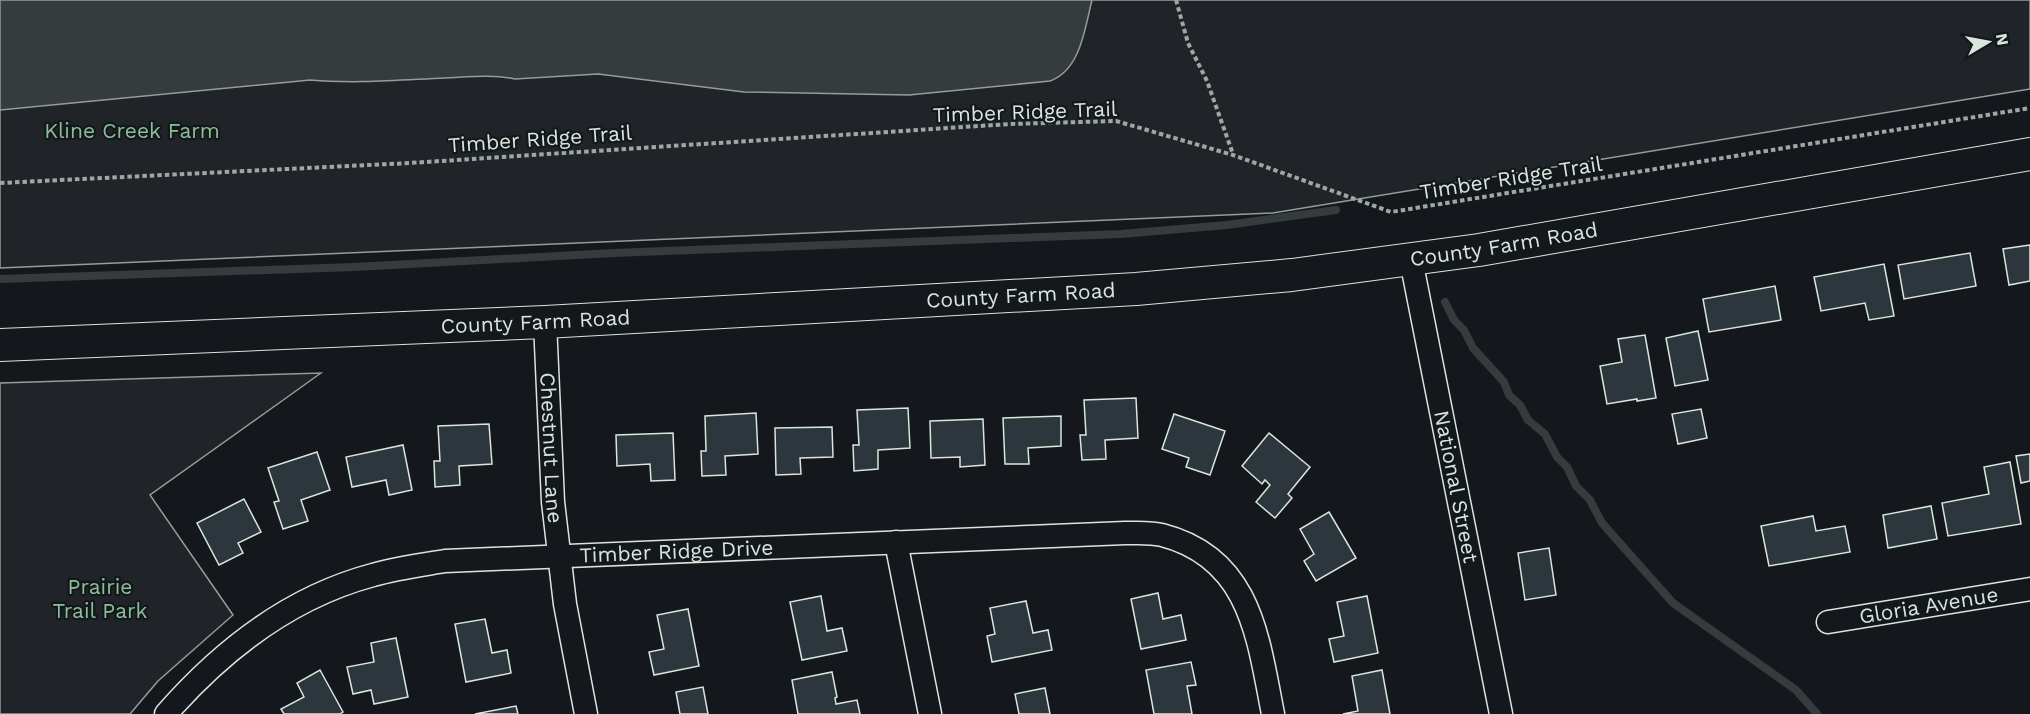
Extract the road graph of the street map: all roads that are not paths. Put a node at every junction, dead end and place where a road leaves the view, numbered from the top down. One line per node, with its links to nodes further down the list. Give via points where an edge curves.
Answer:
1 (2030, 154): 2 (main road, County Farm Road)
2 (1411, 260): 3 (main road, County Farm Road, via 1136,289); 13 (street, National Street)
3 (546, 322): 4 (main road, County Farm Road); 6 (street, Chestnut Lane, via 553,502)
4 (0, 345)
5 (896, 542): 6 (street, Timber Ridge Drive); 11 (street); 12 (street, Timber Ridge Drive, via 1125,533 1160,535 1188,544 1225,571 1240,593 1258,635)
6 (560, 556): 9 (street, Timber Ridge Drive, via 445,561 395,569 340,585 294,606 251,633 210,667); 10 (street, Chestnut Lane)
7 (2030, 589): 8 (street, Gloria Avenue)
8 (1828, 622)
9 (166, 714)
10 (586, 714)
11 (930, 714)
12 (1273, 714)
13 (1501, 714)

